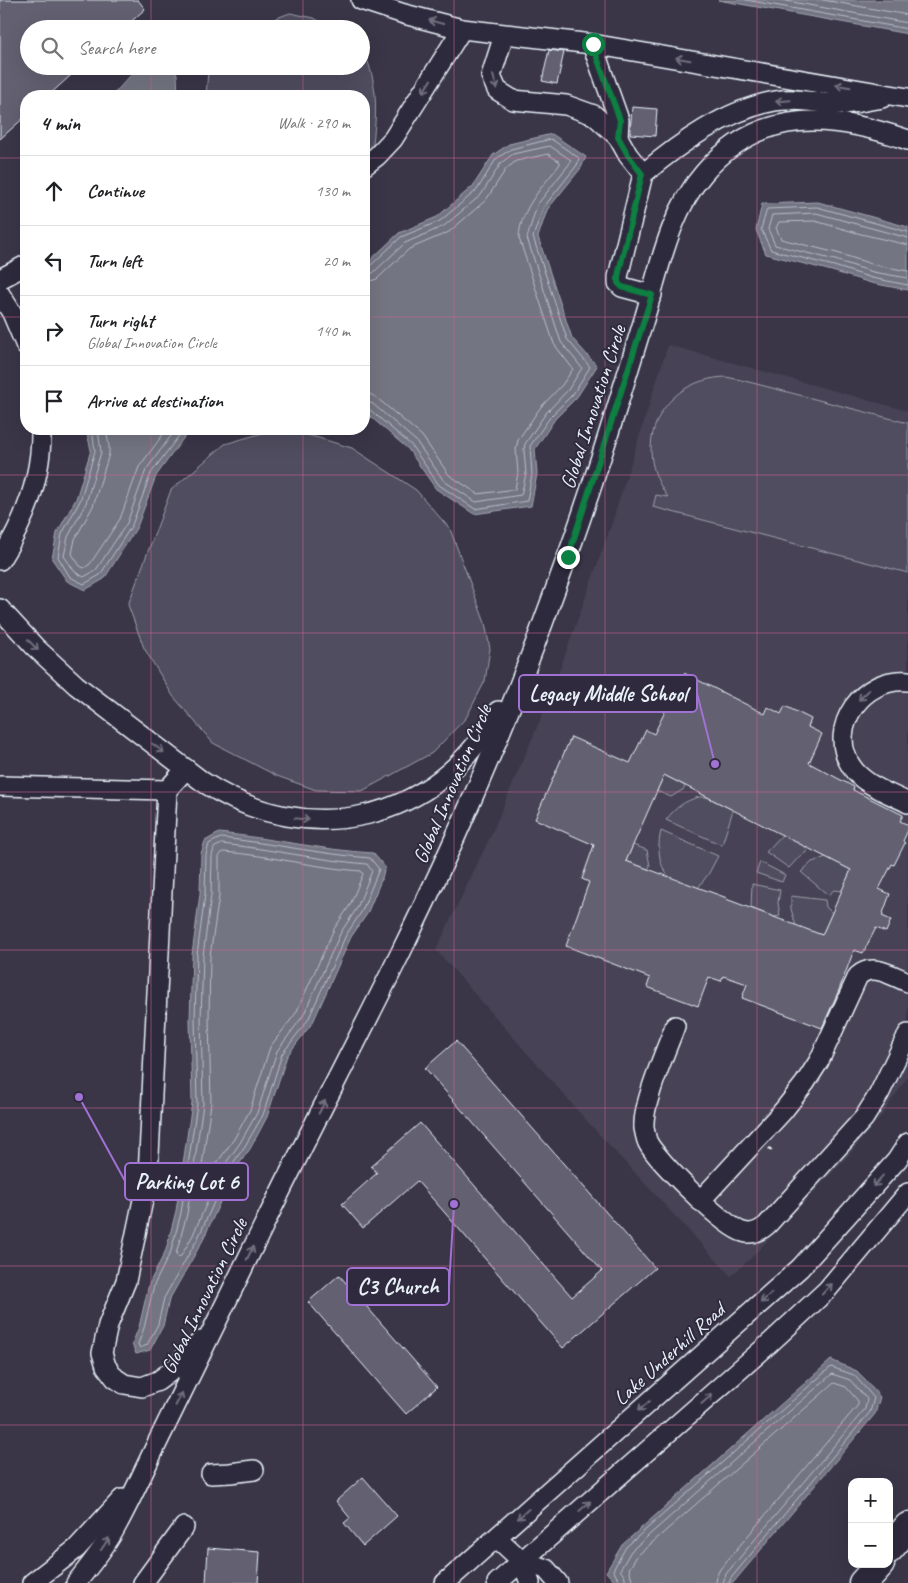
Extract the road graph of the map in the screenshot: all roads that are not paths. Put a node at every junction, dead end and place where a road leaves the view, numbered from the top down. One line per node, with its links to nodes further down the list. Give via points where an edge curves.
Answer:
1 (361, 0): 2 (street, one-way to 1)
2 (462, 29): 3 (street); 8 (street, one-way to 8, via 393,139)
3 (504, 35): 4 (street); 6 (street, one-way to 6, via 492,76 497,90 513,100 566,105 594,115)
4 (592, 44): 5 (street, one-way to 4); 6 (street, via 620,120)
5 (904, 97): 9 (street, one-way to 9, via 841,104 776,101 735,113 664,156)
6 (618, 137): 9 (street)
7 (908, 140): 13 (street, Global Innovation Circle, via 859,125 823,120 776,126 745,139 712,164 690,192 667,242)
8 (370, 161)
9 (642, 174): 13 (street, via 618,283)
10 (20, 268): 11 (street)
11 (0, 279)
12 (0, 294): 14 (street)
13 (652, 295): 18 (street, Global Innovation Circle, via 583,512)
14 (20, 331)
15 (41, 435): 16 (street, via 40,455 26,511)
16 (0, 560)
17 (0, 610): 20 (street, one-way to 20, via 69,679)
18 (534, 646): 20 (street, one-way to 18, via 234,800 287,817 336,819 392,807 438,781 474,747 491,724); 30 (street, Global Innovation Circle, one-way to 18, via 434,883)
19 (908, 681): 23 (street, one-way to 23, via 881,683 864,694 849,716 843,741 847,759 859,776)
20 (186, 769): 22 (street)
21 (0, 786): 22 (street)
22 (167, 790): 30 (street, via 148,1176 126,1281 104,1341 102,1353 106,1366 124,1384 137,1387 153,1384 185,1359)
23 (908, 803)
24 (908, 982): 29 (street, via 876,970 868,970 858,976 805,1084)
25 (675, 1026): 29 (street, via 646,1110 645,1131 651,1148)
26 (908, 1034): 29 (street, via 864,1118 767,1225 756,1232 743,1233)
27 (908, 1143): 37 (street, Lake Underhill Road, one-way to 37, via 897,1160 800,1268)
28 (908, 1194): 40 (street, one-way to 28, via 827,1290)
29 (700, 1201)
30 (218, 1320): 33 (street, Global Innovation Circle, one-way to 30)
31 (254, 1470): 32 (street)
32 (211, 1474)
33 (141, 1475): 42 (street, via 76,1549); 43 (street, Global Innovation Circle, one-way to 33, via 114,1530)
34 (184, 1527): 44 (street)
35 (908, 1527): 38 (highway)
36 (908, 1533): 39 (highway)
37 (496, 1538): 40 (street); 45 (street, Lake Underhill Road)
38 (893, 1544)
39 (893, 1550)
40 (522, 1561): 46 (street); 47 (street); 48 (street, via 546,1570)
41 (875, 1568): 49 (highway)
42 (32, 1583)
43 (76, 1583)
44 (143, 1583)
45 (445, 1583)
46 (497, 1583)
47 (530, 1583)
48 (558, 1583)
49 (862, 1583)

